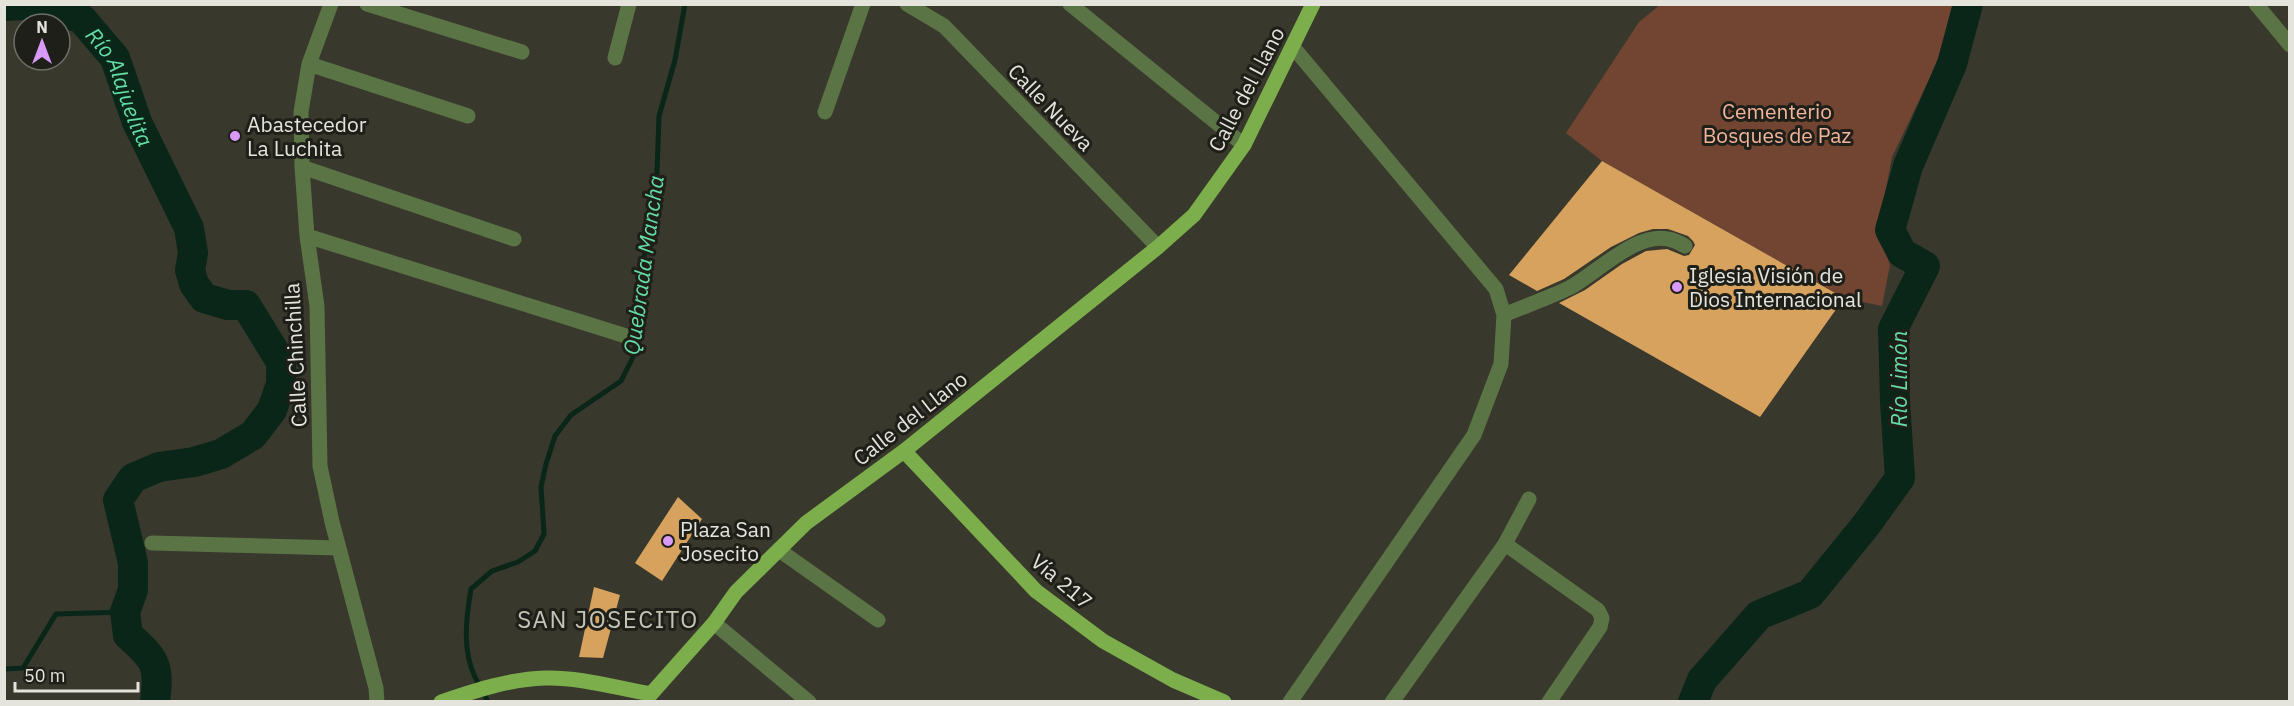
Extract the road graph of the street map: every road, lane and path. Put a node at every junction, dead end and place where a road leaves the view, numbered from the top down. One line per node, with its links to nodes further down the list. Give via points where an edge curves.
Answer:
1 (331, 4): 13 (street, Calle Chinchilla)
2 (367, 4): 11 (street)
3 (629, 4): 12 (street)
4 (863, 4): 14 (street)
5 (907, 4): 21 (street, Calle Nueva, via 944,26)
6 (1070, 4): 16 (street)
7 (1313, 4): 10 (main road, Calle del Llano)
8 (2256, 4): 9 (street)
9 (2289, 45)
10 (1293, 47): 16 (main road, Calle del Llano); 22 (street, via 1496,289)
11 (522, 52)
12 (615, 58)
13 (309, 64): 15 (street); 17 (street, Calle Chinchilla, via 300,112)
14 (825, 112)
15 (468, 116)
16 (1244, 145): 21 (main road, Calle del Llano, via 1194,215)
17 (302, 167): 18 (street, Calle Chinchilla); 19 (street)
18 (307, 236): 23 (street); 28 (street, Calle Chinchilla, via 317,306 320,466)
19 (514, 239)
20 (1685, 246): 22 (street, via 1669,238 1645,241 1570,287)
21 (1158, 247): 24 (main road, Calle del Llano)
22 (1504, 315): 37 (street, via 1502,364 1474,435)
23 (626, 336)
24 (904, 451): 29 (main road, Calle del Llano, via 806,523); 36 (main road, Vía 217, via 1036,591 1103,641 1173,680)
25 (1529, 499): 27 (street)
26 (152, 543): 28 (street)
27 (1505, 544): 38 (street); 39 (street, via 1598,610 1602,618 1600,627)
28 (339, 549): 33 (street, Calle Chinchilla)
29 (779, 550): 30 (street); 31 (main road, Calle del Llano, via 736,592)
30 (878, 620)
31 (714, 623): 32 (main road, Calle del Llano); 35 (street)
32 (647, 698): 34 (main road, Calle del Llano, via 546,678 482,689)
33 (377, 702)
34 (441, 702)
35 (809, 702)
36 (1224, 702)
37 (1290, 702)
38 (1392, 702)
39 (1549, 702)

